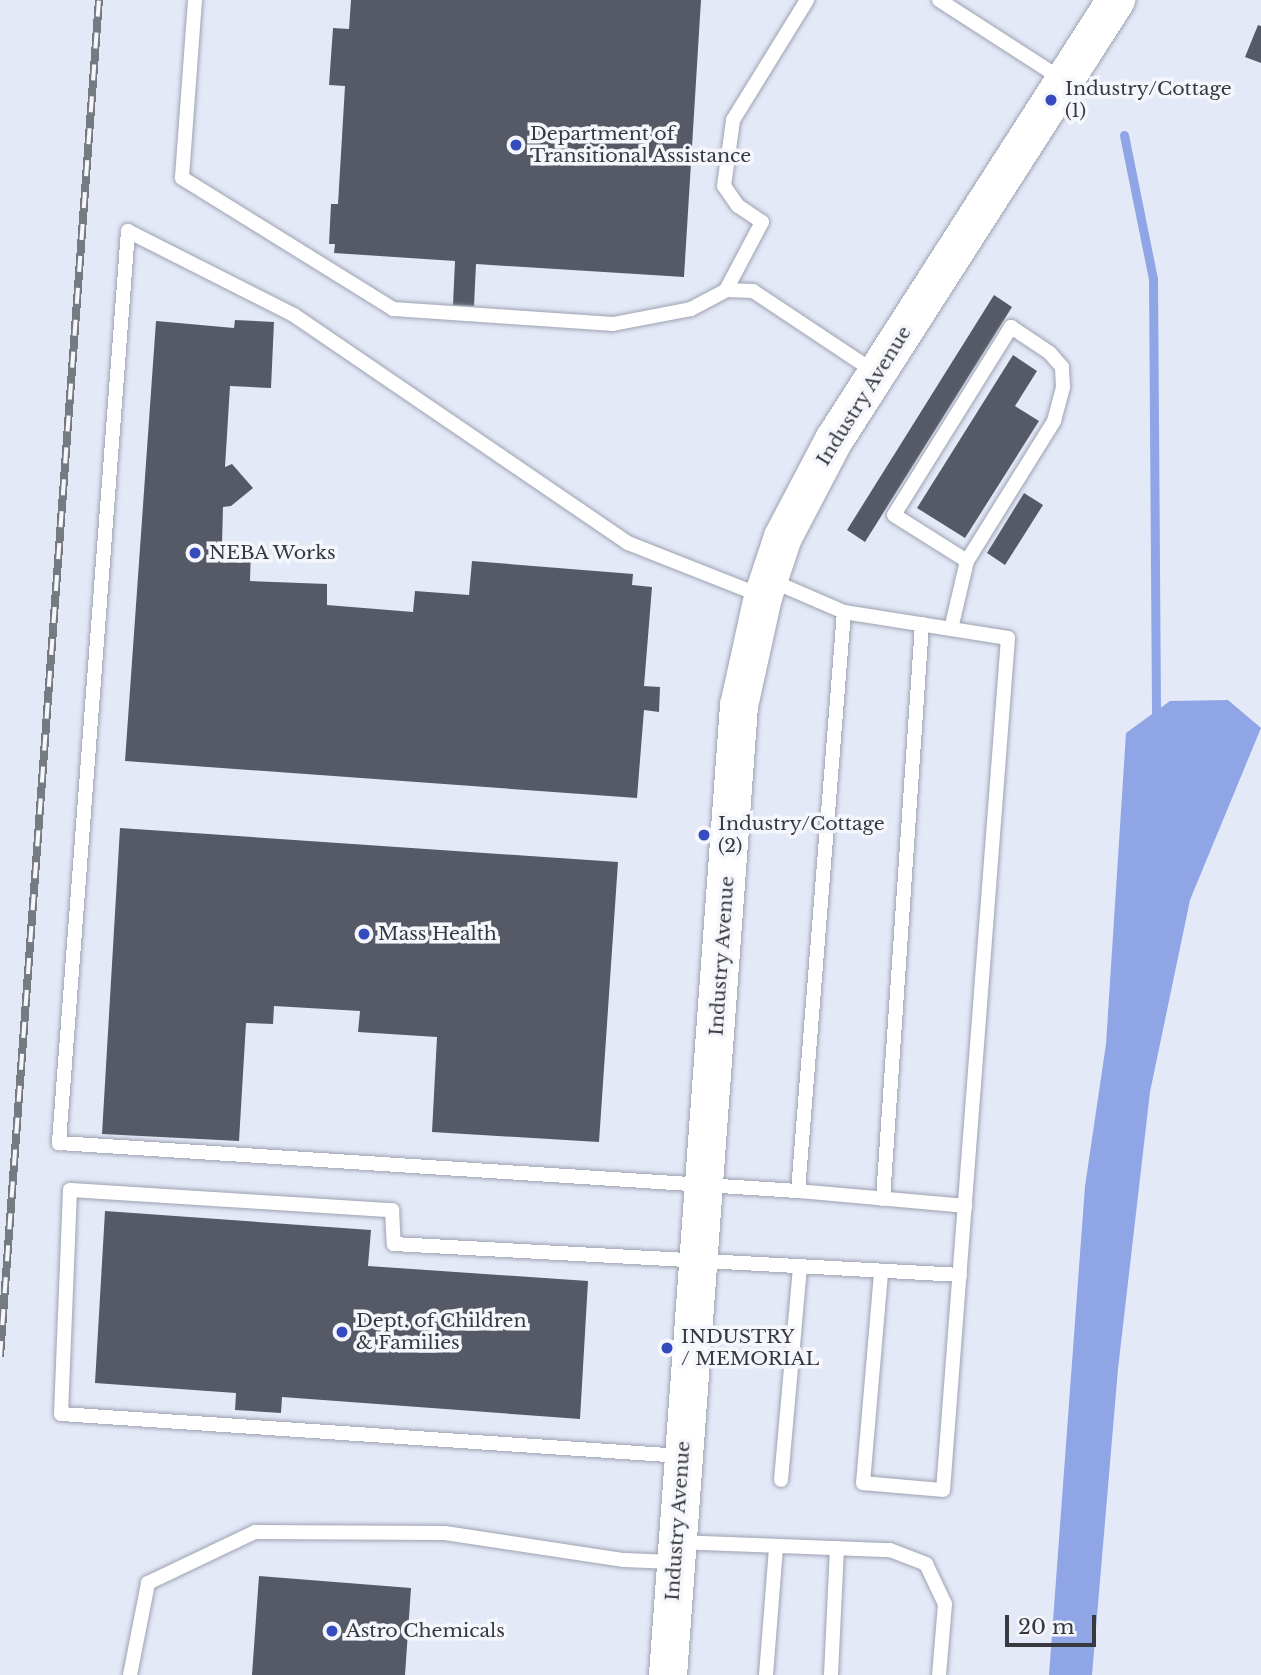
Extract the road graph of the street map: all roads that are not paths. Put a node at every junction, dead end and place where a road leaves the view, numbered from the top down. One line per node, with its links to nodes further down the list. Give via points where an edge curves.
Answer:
1 (195, 0): 6 (lane, via 182,178 393,309 613,324 691,309)
2 (807, 0): 6 (lane, via 733,120 724,186 738,206 762,222)
3 (939, 0): 5 (lane)
4 (1116, 0): 5 (street, Industry Avenue)
5 (1064, 80): 7 (street, Industry Avenue)
6 (726, 290): 7 (lane, via 753,291)
7 (877, 373): 9 (street, Industry Avenue, via 834,440 783,537)
8 (967, 561): 8 (lane, via 1054,421 1062,387 1062,367 1012,327 894,515); 12 (lane)
9 (765, 588): 10 (lane); 13 (street, Industry Avenue, via 739,706); 13 (lane, via 628,543 294,315 128,231 59,1143)
10 (844, 612): 11 (lane); 14 (lane)
11 (922, 624): 12 (lane); 15 (lane)
12 (951, 629): 16 (lane, via 1008,638)
13 (705, 1185): 14 (lane); 17 (street, Industry Avenue)
14 (798, 1191): 15 (lane)
15 (883, 1199): 16 (lane)
16 (965, 1206): 20 (lane)
17 (699, 1261): 18 (lane); 21 (street, Industry Avenue); 21 (lane, via 394,1244 392,1210 71,1190 61,1414)
18 (800, 1267): 19 (lane); 22 (lane)
19 (881, 1271): 20 (lane); 20 (lane, via 863,1483 943,1490)
20 (960, 1275)
21 (682, 1456): 25 (street, Industry Avenue)
22 (781, 1480)
23 (776, 1548): 24 (lane); 25 (lane); 28 (lane)
24 (837, 1549): 29 (lane); 30 (lane, via 890,1550 926,1564 945,1604)
25 (675, 1552): 26 (lane, via 624,1560 446,1533 255,1532 148,1583); 27 (street, Industry Avenue)
26 (130, 1675)
27 (668, 1675)
28 (766, 1675)
29 (831, 1675)
30 (939, 1675)

